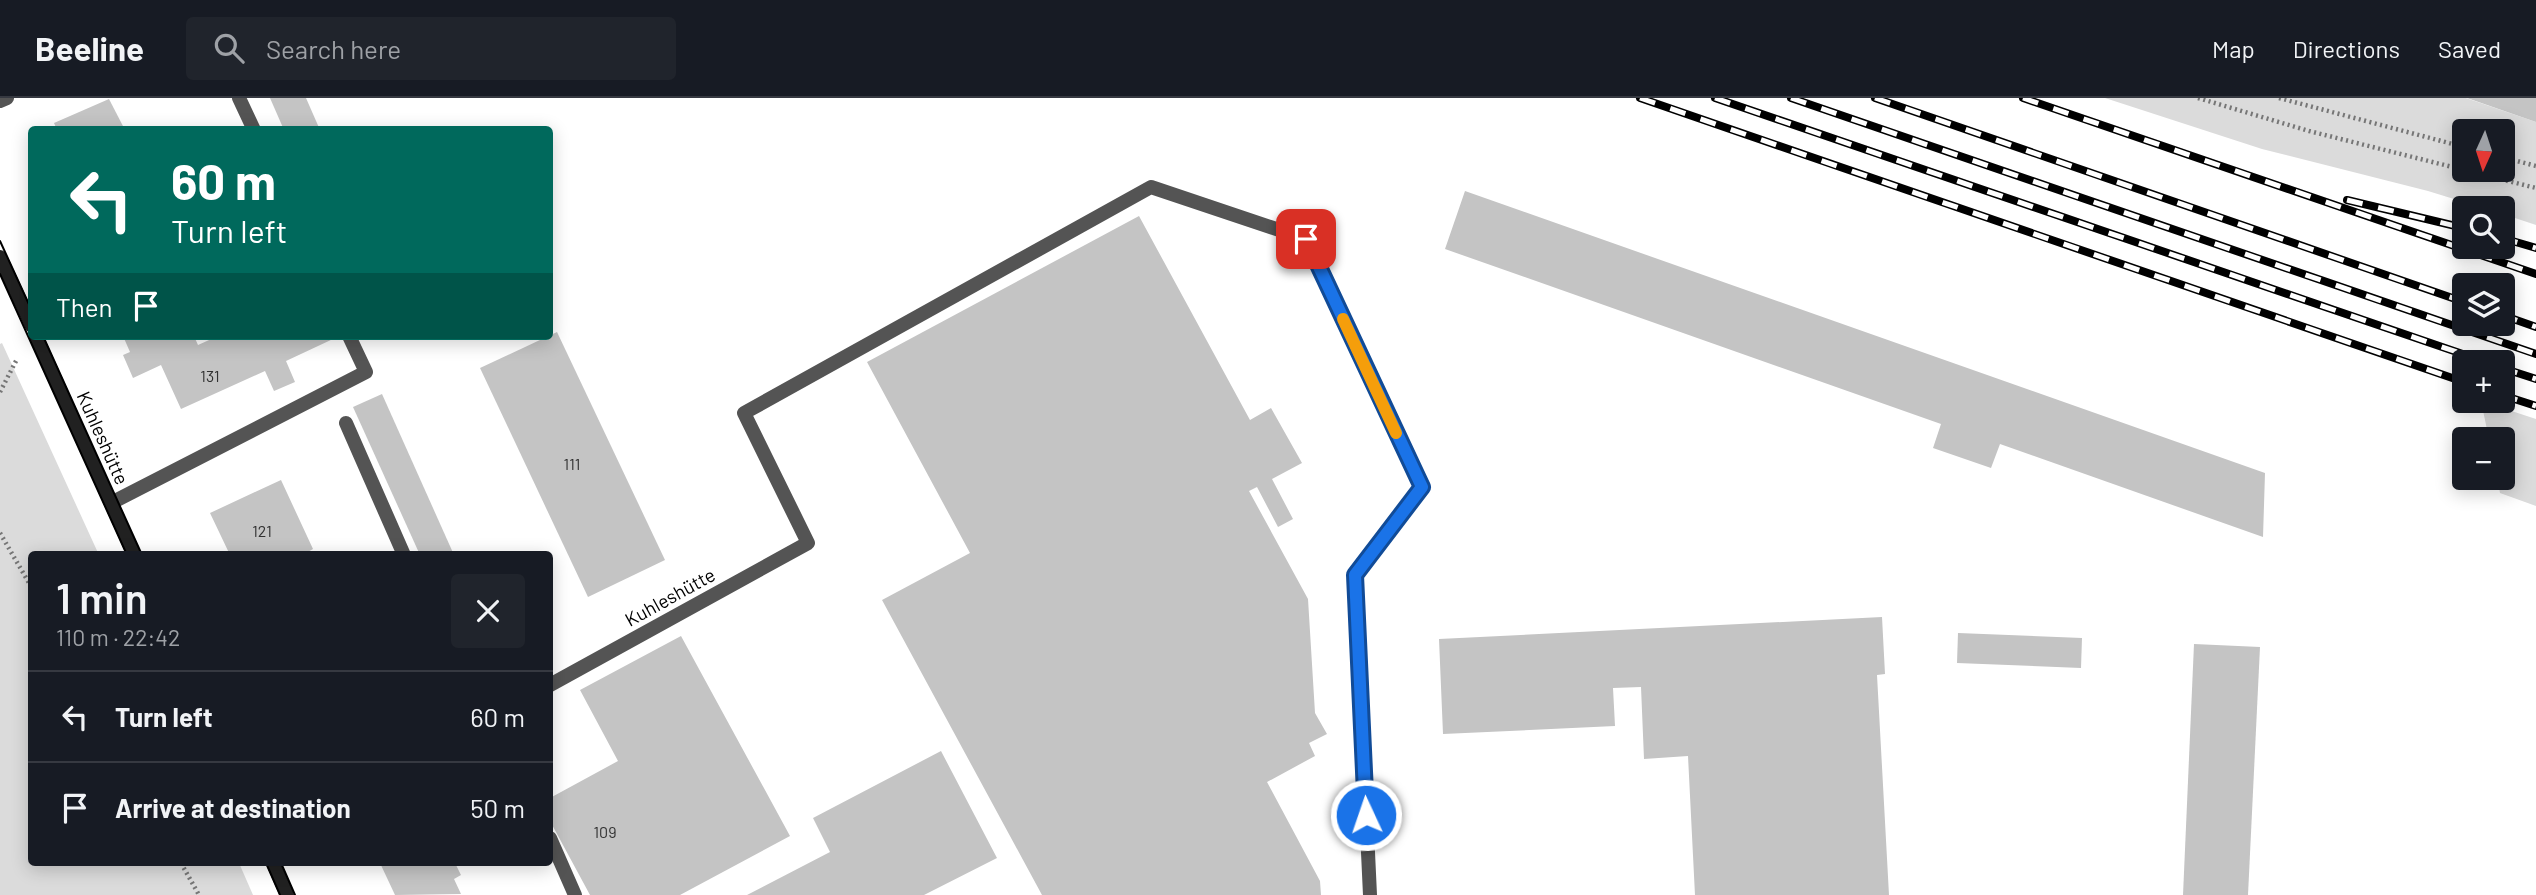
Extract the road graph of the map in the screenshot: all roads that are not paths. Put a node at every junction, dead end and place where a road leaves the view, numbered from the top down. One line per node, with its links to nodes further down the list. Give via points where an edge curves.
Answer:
1 (7, 98): 3 (lane)
2 (239, 98): 4 (lane)
3 (0, 101)
4 (252, 126)
5 (0, 257): 6 (street, Kuhleshütte)
6 (28, 319)
7 (38, 340): 10 (street, Kuhleshütte)
8 (351, 340): 10 (lane, via 366,372)
9 (346, 423): 12 (lane)
10 (111, 503): 11 (street, Kuhleshütte)
11 (132, 551)
12 (402, 551)
13 (553, 683): 18 (lane, Kuhleshütte, via 808,543 744,413 1151,187 1306,239 1422,487 1355,575)
14 (553, 845): 17 (lane)
15 (273, 866): 16 (street)
16 (287, 895)
17 (575, 895)
18 (1370, 895)

